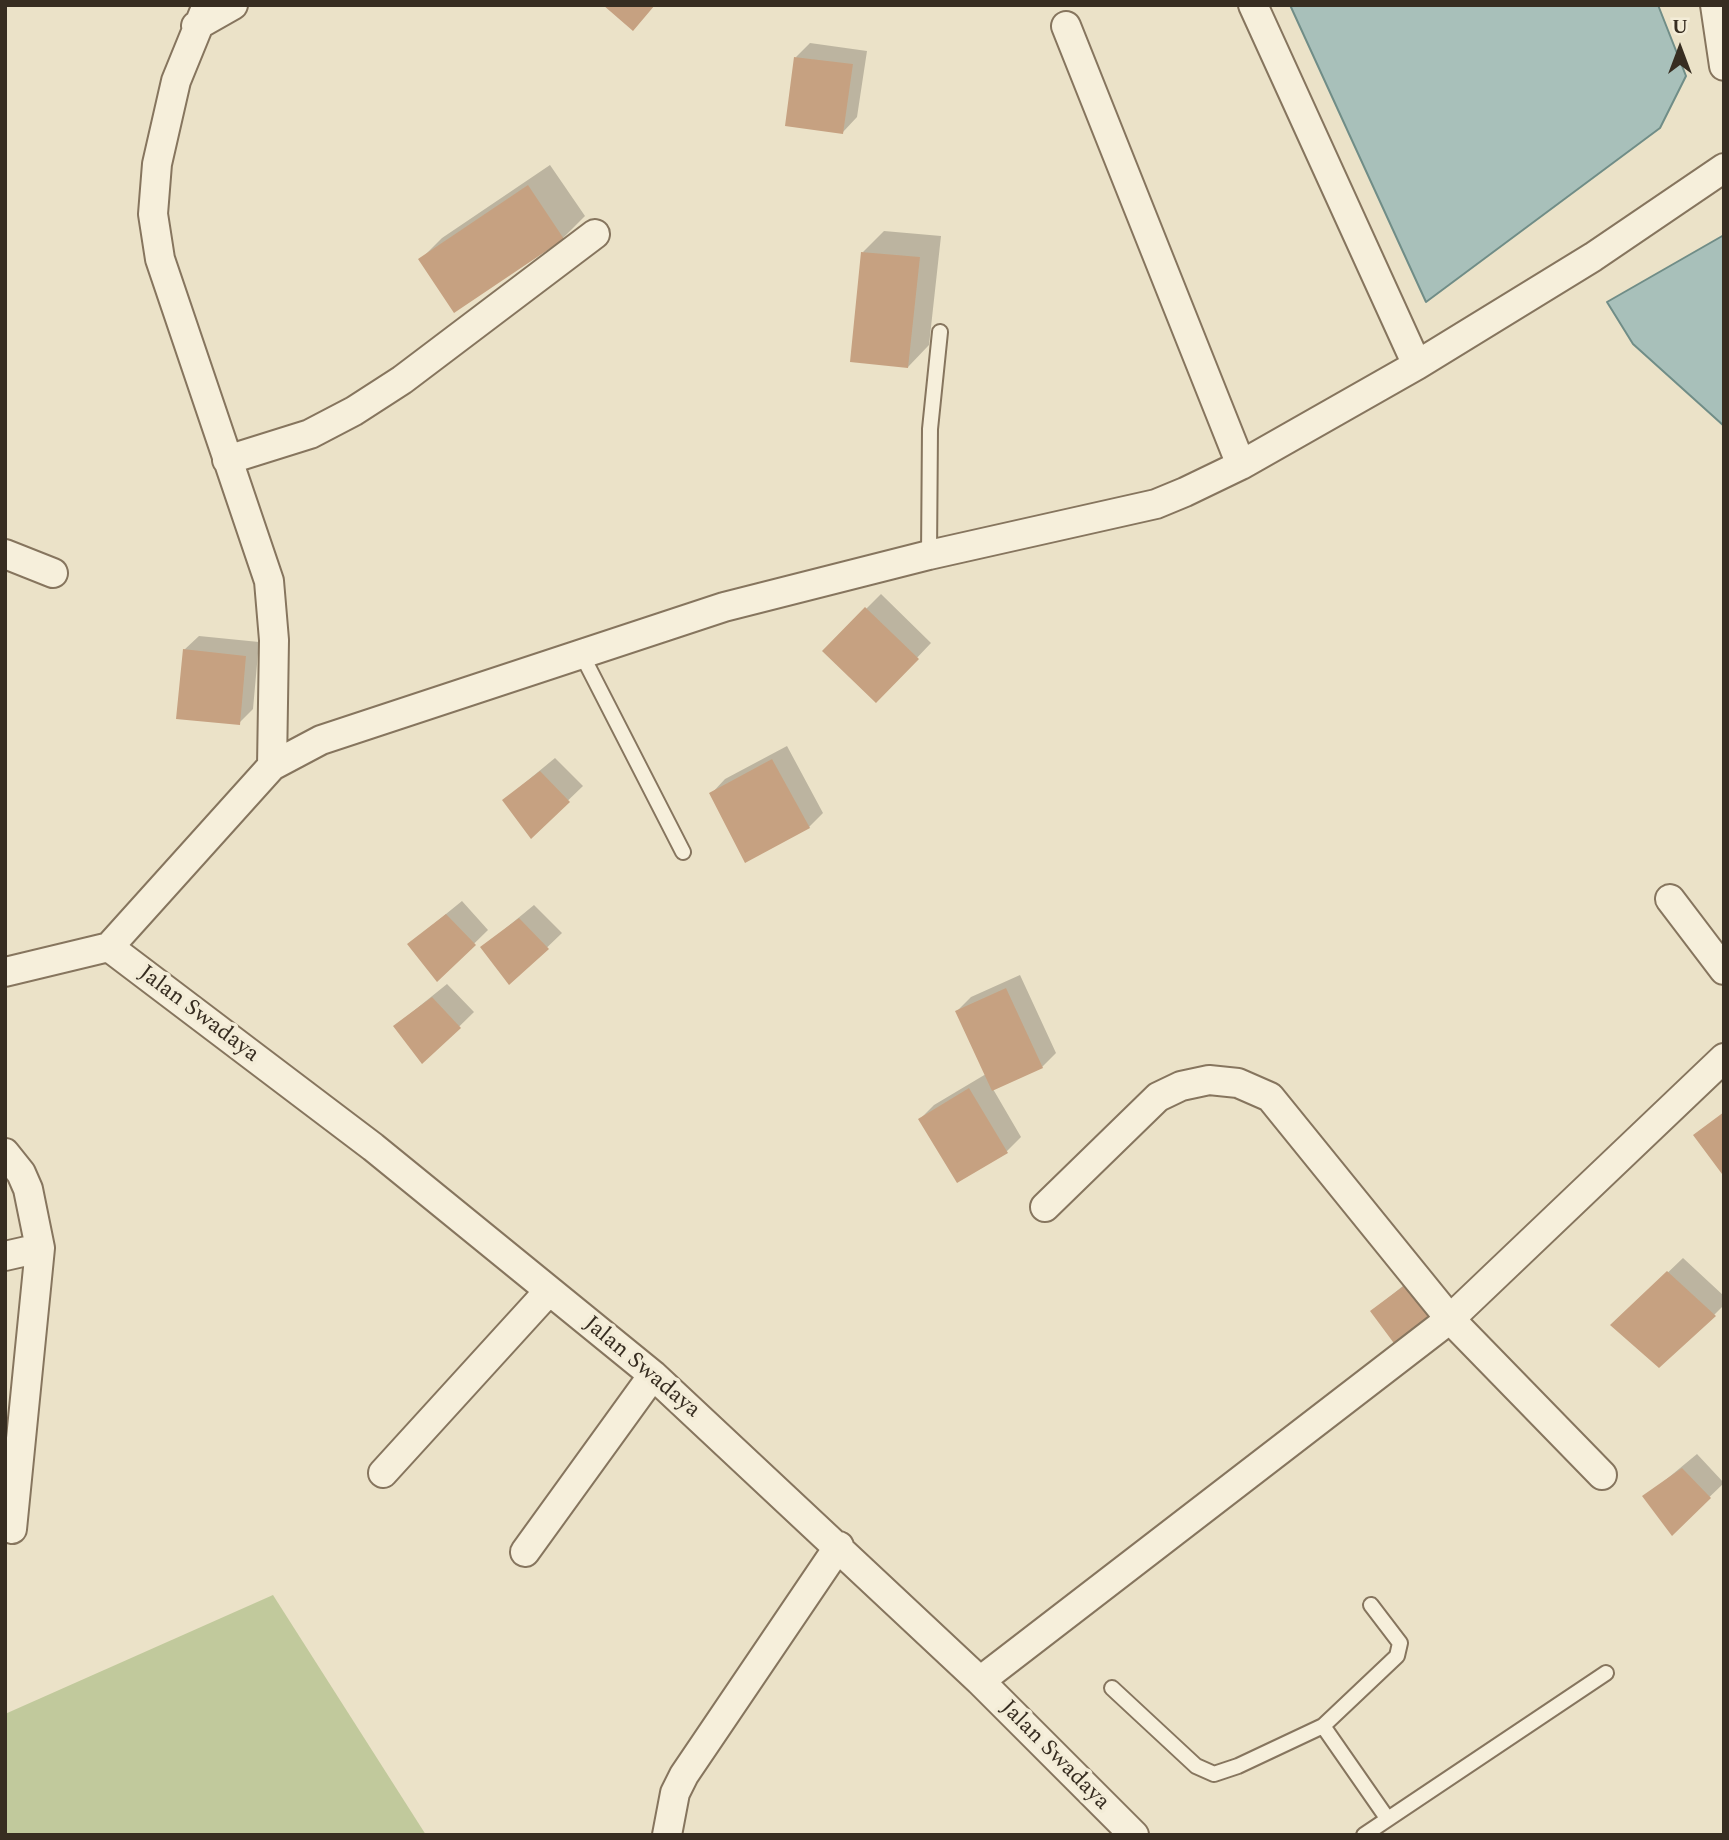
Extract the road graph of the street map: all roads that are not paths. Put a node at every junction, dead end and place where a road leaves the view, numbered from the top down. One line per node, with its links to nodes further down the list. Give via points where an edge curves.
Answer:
1 (233, 5): 4 (street)
2 (1254, 5): 10 (street)
3 (1715, 5): 6 (street)
4 (201, 16): 11 (street, via 173,93 157,164 153,214 160,260)
5 (1066, 26): 12 (street)
6 (1724, 65)
7 (1724, 168): 10 (street, via 1593,257)
8 (595, 234): 11 (street, via 354,411 310,434)
9 (940, 332): 14 (lane, via 930,429)
10 (1417, 365): 12 (street)
11 (227, 460): 17 (street, via 269,581 274,640)
12 (1241, 465): 14 (street, via 1156,504)
13 (5, 554): 15 (street)
14 (929, 555): 16 (street, via 724,607)
15 (52, 573)
16 (581, 653): 17 (street, via 321,740); 18 (lane)
17 (272, 766): 21 (street)
18 (682, 852)
19 (1670, 899): 20 (street)
20 (1714, 938): 22 (street)
21 (109, 947): 23 (street); 29 (street, Jalan Swadaya, via 373,1147)
22 (1724, 970)
23 (5, 972)
24 (1724, 1058): 30 (street)
25 (5, 1153): 27 (street, via 28,1189)
26 (1045, 1207): 30 (street, via 1158,1097 1209,1080 1238,1083 1270,1097)
27 (40, 1248): 28 (street); 34 (street)
28 (5, 1256)
29 (548, 1292): 31 (street, Jalan Swadaya); 32 (street)
30 (1450, 1319): 33 (street); 39 (street)
31 (653, 1375): 35 (street, Jalan Swadaya); 36 (street)
32 (383, 1473)
33 (1602, 1475)
34 (12, 1529)
35 (839, 1546): 39 (street, Jalan Swadaya); 44 (street, via 684,1775 675,1793)
36 (525, 1552)
37 (1371, 1605): 41 (lane, via 1400,1643 1397,1656)
38 (1606, 1673): 42 (lane)
39 (980, 1681): 43 (street, Jalan Swadaya)
40 (1112, 1688): 41 (lane, via 1196,1766 1214,1774)
41 (1323, 1726): 42 (lane)
42 (1387, 1818): 45 (lane)
43 (1127, 1832)
44 (667, 1835)
45 (1364, 1835)

